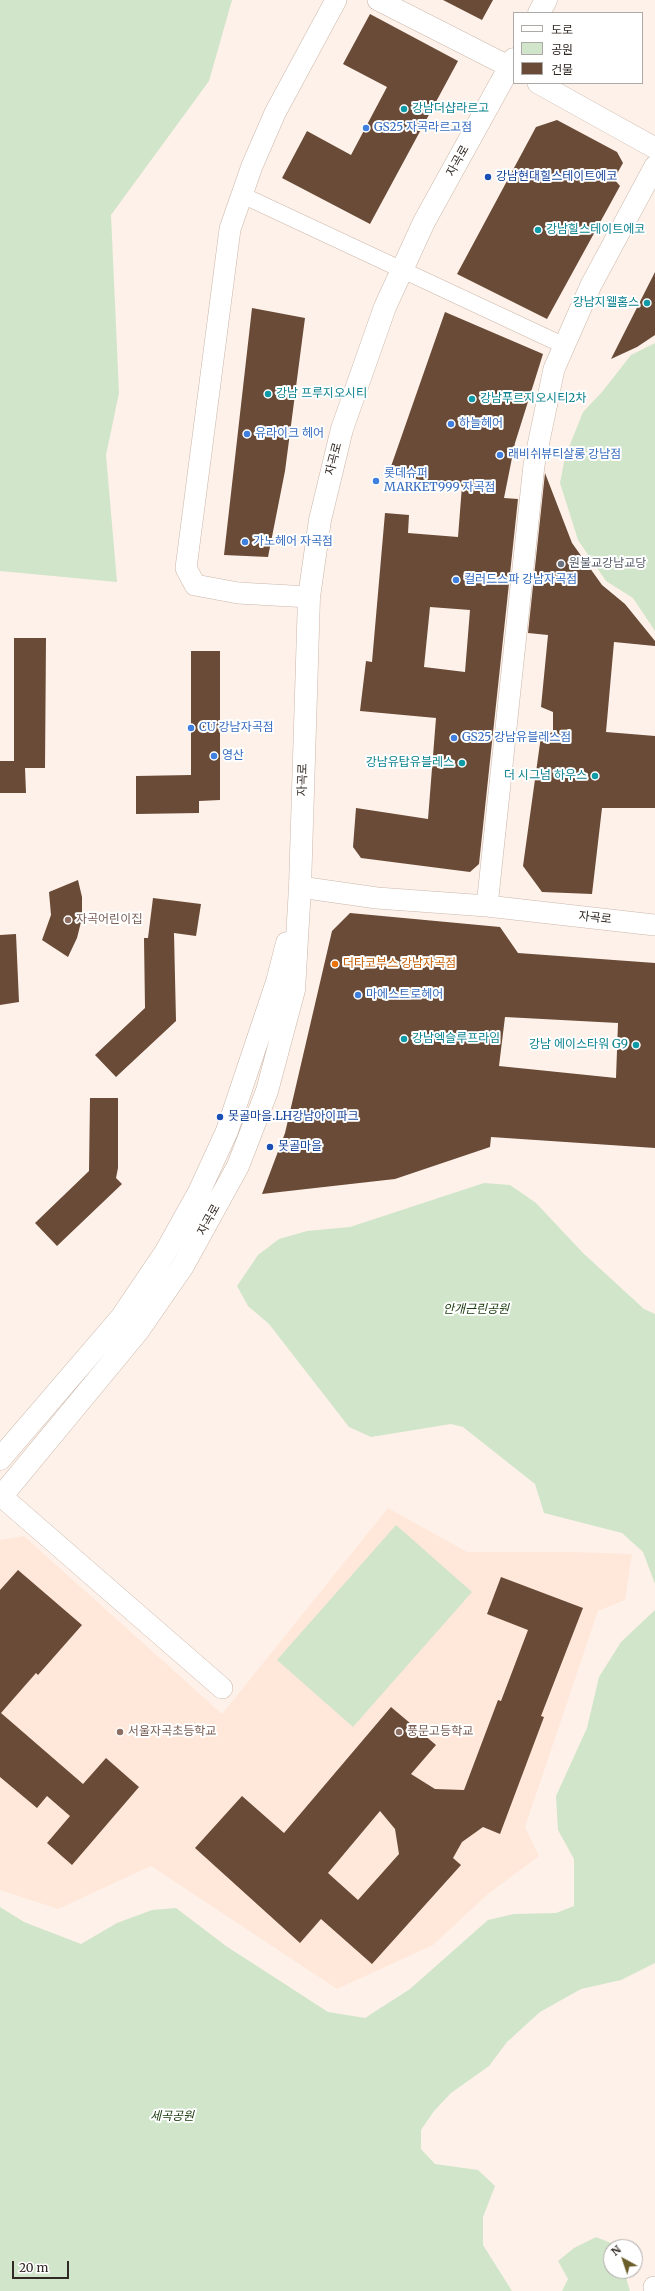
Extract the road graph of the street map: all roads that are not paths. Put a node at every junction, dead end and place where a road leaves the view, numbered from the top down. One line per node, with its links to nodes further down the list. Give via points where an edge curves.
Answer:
1 (336, 0): 9 (street, via 275,113)
2 (378, 0): 5 (street)
3 (546, 0): 4 (main road)
4 (540, 12)
5 (513, 65): 10 (main road, 자곡로, via 424,222)
6 (540, 84): 7 (street)
7 (655, 148)
8 (655, 166): 11 (street, via 591,285)
9 (242, 195): 10 (street); 12 (street, via 230,229 186,568 195,585 238,593)
10 (402, 271): 11 (street); 12 (main road, 자곡로, via 385,307 342,429 320,520)
11 (565, 346): 14 (street, via 554,370 534,465)
12 (309, 597): 13 (main road, 자곡로)
13 (300, 887): 14 (street, 자곡로, via 377,898); 16 (main road, 자곡로, via 277,982 227,1131 199,1192 165,1253 121,1318); 17 (main road, 자곡로, via 294,990 267,1091 238,1166 183,1266 138,1331)
14 (487, 906): 15 (street, 자곡로)
15 (655, 925)
16 (0, 1459)
17 (1, 1496): 18 (street)
18 (222, 1688)

